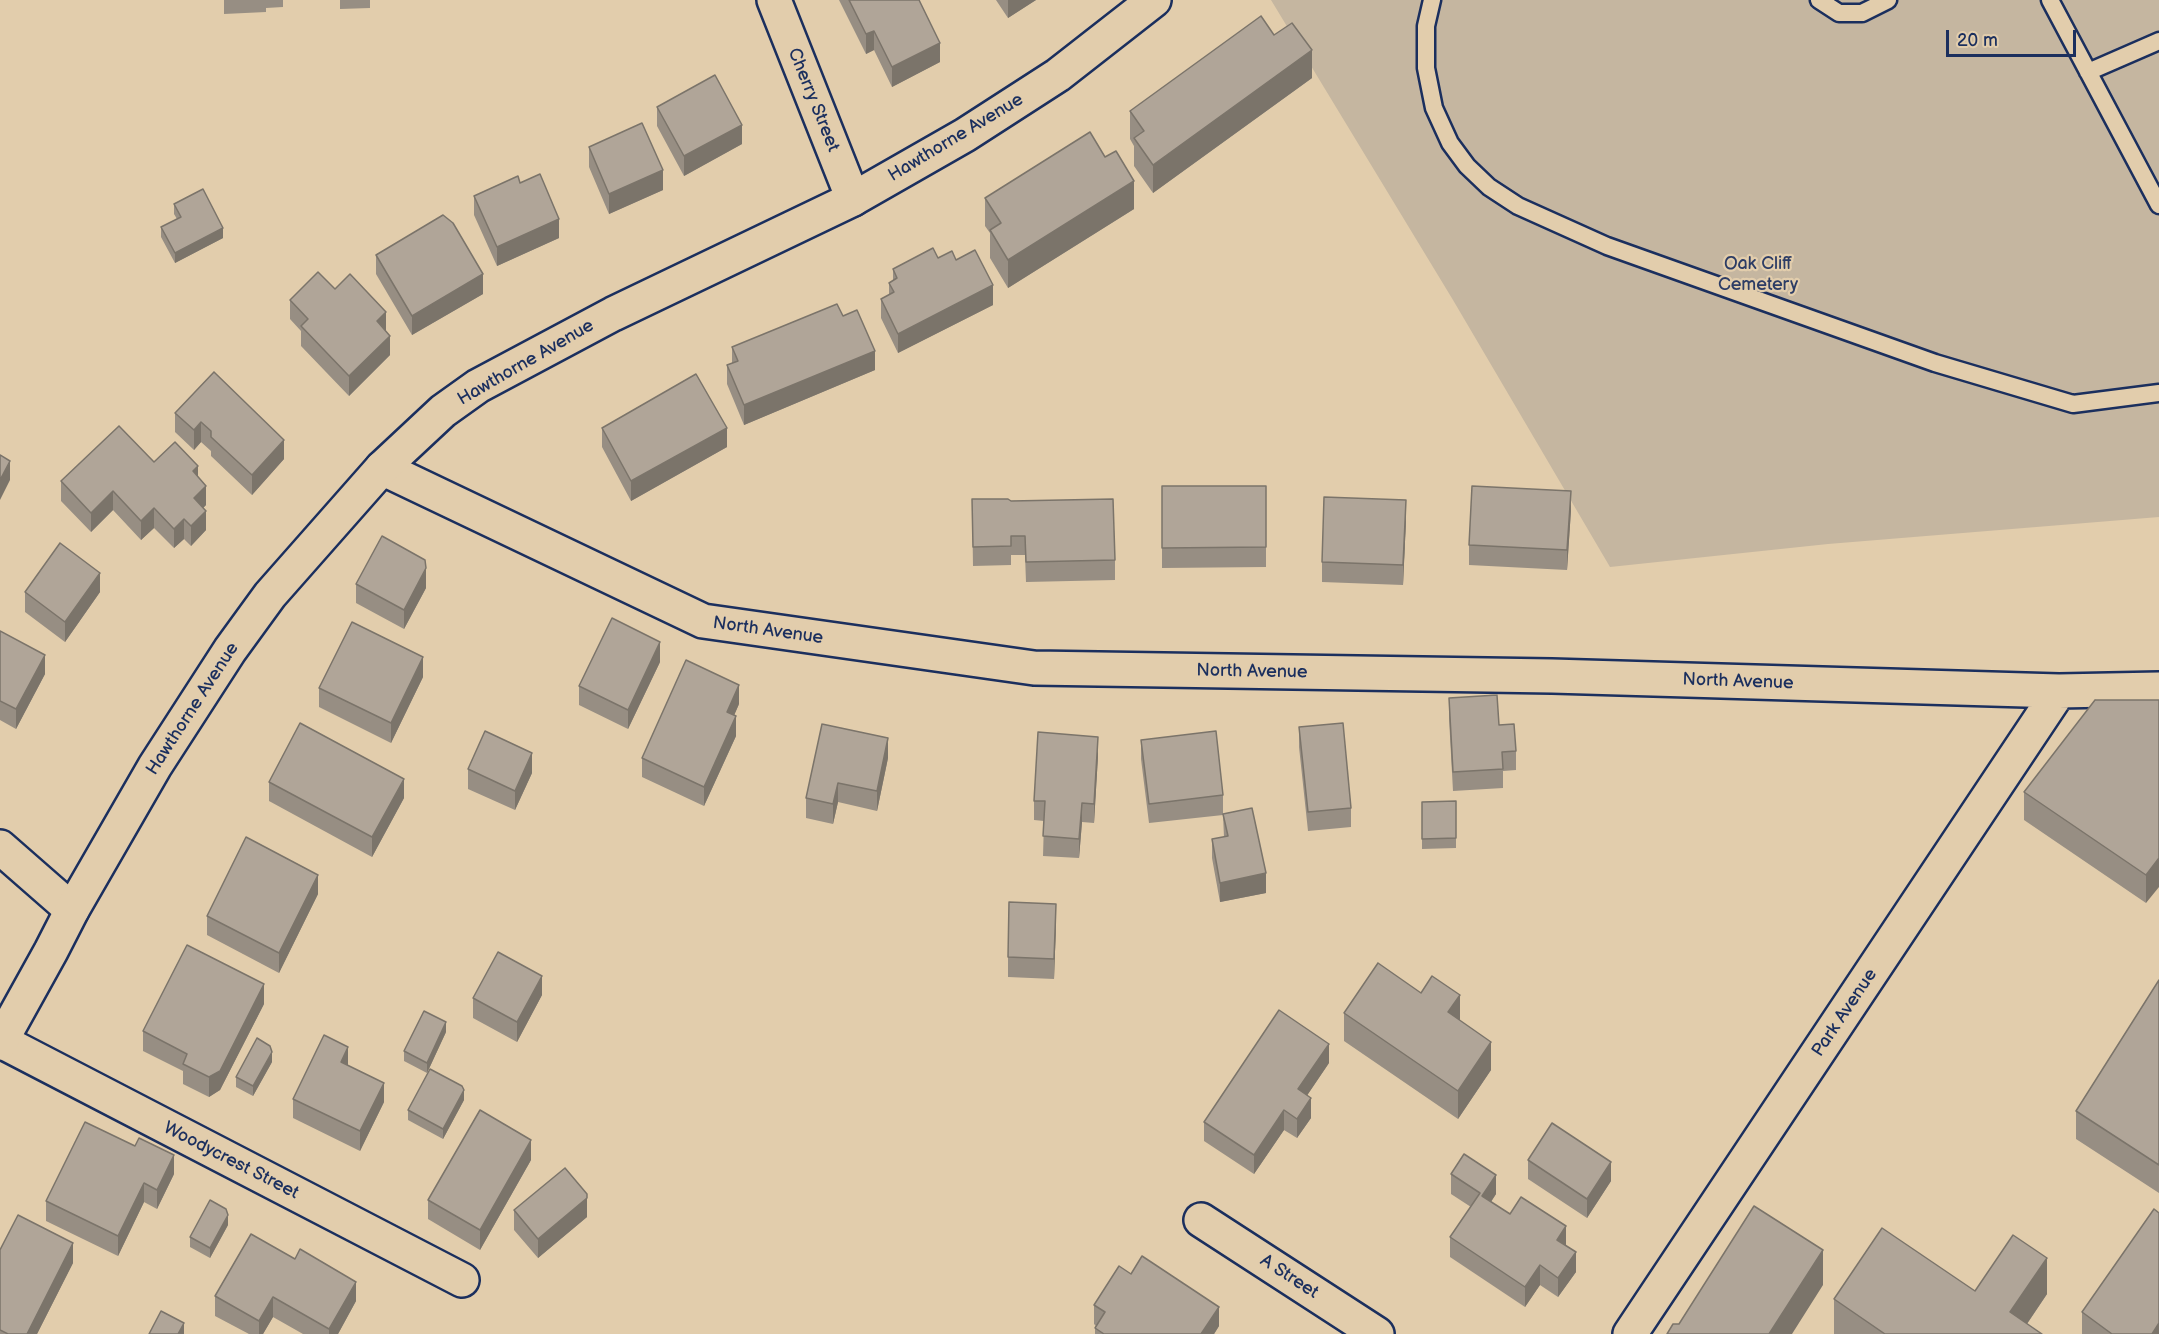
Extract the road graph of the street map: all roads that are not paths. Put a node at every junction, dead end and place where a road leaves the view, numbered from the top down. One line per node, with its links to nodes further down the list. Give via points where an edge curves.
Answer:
1 (774, 0): 9 (street, Cherry Street)
2 (1154, 0): 9 (street, Hawthorne Avenue, via 1058,75 965,135)
3 (1432, 0): 11 (lane, via 1426,26 1426,68 1434,108 1467,166 1518,206 1607,246 1935,363 2073,404)
4 (1819, 0): 5 (lane, via 1839,13 1862,14)
5 (1888, 0)
6 (2050, 0): 8 (lane)
7 (2159, 41): 8 (lane)
8 (2088, 72): 10 (lane)
9 (853, 199): 12 (street, Hawthorne Avenue, via 613,314 478,386 443,411)
10 (2159, 204)
11 (2159, 393)
12 (382, 468): 14 (street, North Avenue, via 703,621 1034,668 1552,676); 16 (street, Hawthorne Avenue, via 270,595 230,650 155,766)
13 (2159, 689): 14 (street, North Avenue)
14 (2059, 691): 21 (street, Park Avenue)
15 (0, 847): 16 (street)
16 (72, 910): 17 (street, Hawthorne Avenue)
17 (0, 1042): 19 (street, Woodycrest Street)
18 (1201, 1220): 20 (street, A Street)
19 (462, 1280)
20 (1377, 1334)
21 (1630, 1334)

